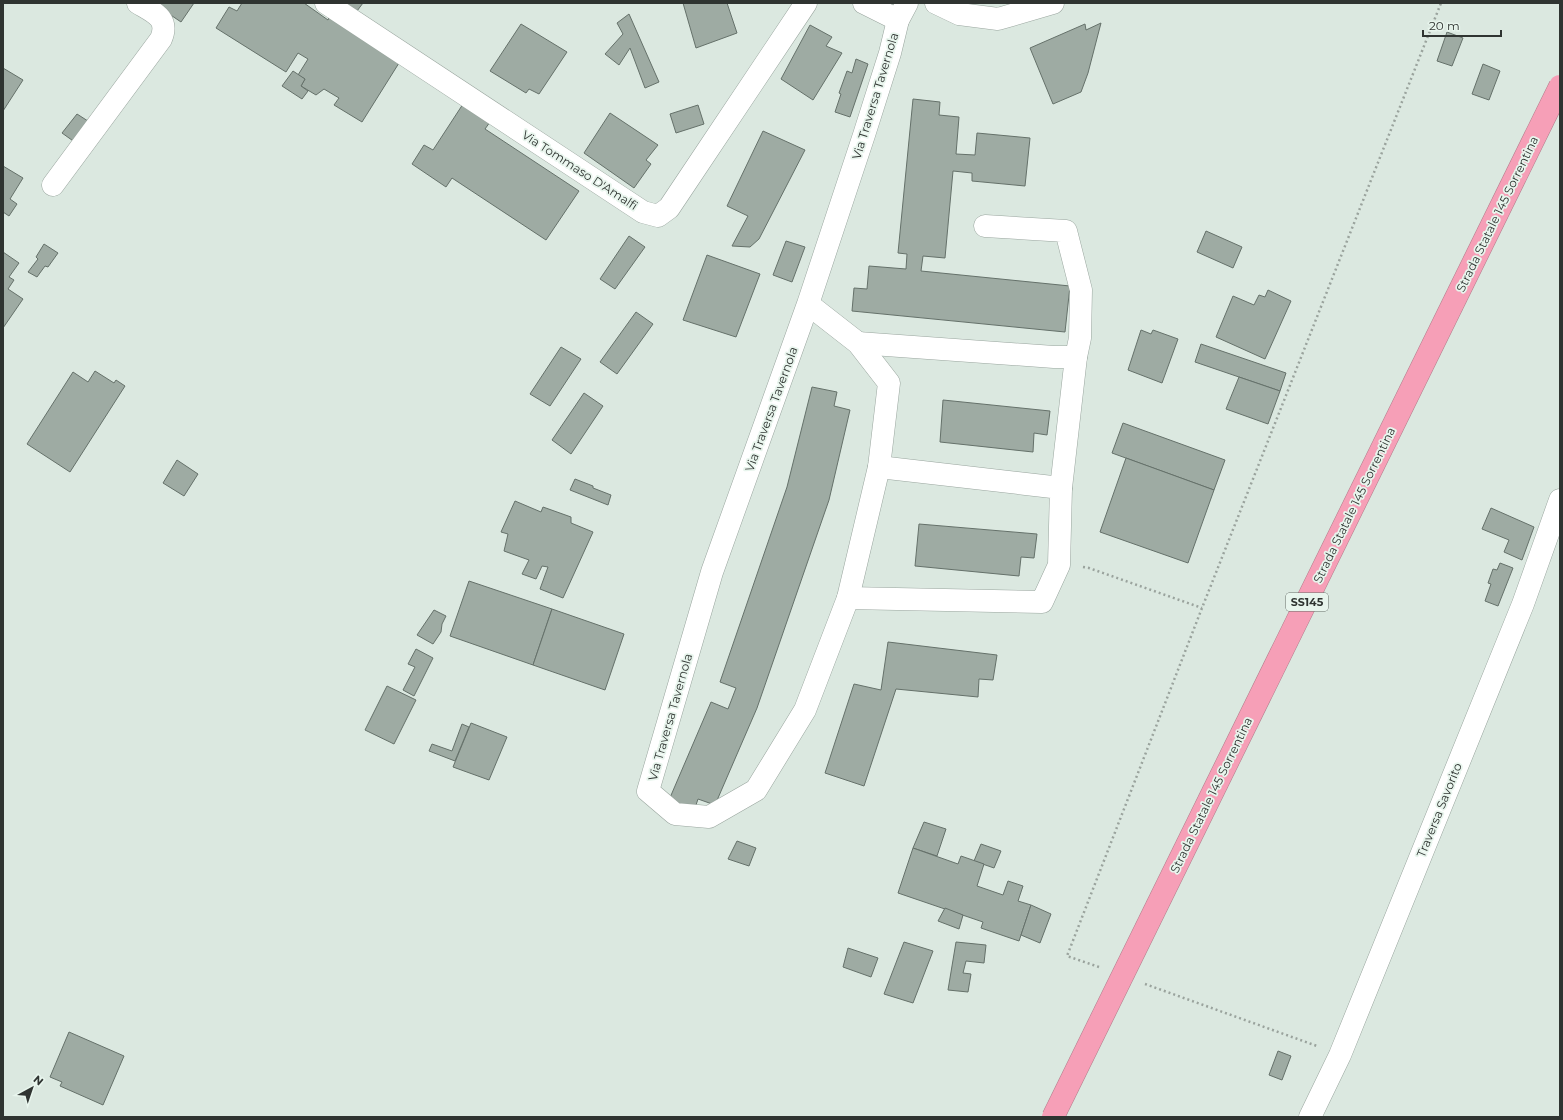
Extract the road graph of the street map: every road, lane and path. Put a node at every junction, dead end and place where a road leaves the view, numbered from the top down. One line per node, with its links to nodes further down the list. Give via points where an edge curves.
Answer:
1 (138, 3): 10 (street, via 160,18 164,28 161,39)
2 (326, 3): 3 (street, Via Tommaso D'Amalfi, via 643,212 658,216 668,208)
3 (806, 3)
4 (864, 3): 8 (street)
5 (936, 3): 6 (street, via 959,14 998,19)
6 (1053, 3)
7 (1441, 3): 20 (path)
8 (902, 12): 12 (street, Via Traversa Tavernola)
9 (1560, 86): 24 (highway, Strada Statale 145 Sorrentina / SS145, bridge)
10 (54, 185)
11 (986, 226): 14 (street, via 1066,231 1081,290 1080,338)
12 (808, 304): 13 (street, Via Traversa Tavernola); 19 (street, Via Traversa Tavernola, via 712,572 648,791 675,814 709,817 756,790 805,710)
13 (858, 343): 14 (street, via 1054,358); 15 (street, Via Traversa Tavernola, via 889,383)
14 (1076, 357): 16 (street)
15 (879, 467): 16 (street); 19 (street, Via Traversa Tavernola)
16 (1061, 488): 18 (street)
17 (1560, 500): 23 (street, Traversa Savorito, via 1523,604)
18 (1059, 565): 19 (street, via 1042,602); 20 (path, via 1089,568)
19 (848, 598)
20 (1202, 608): 21 (path, via 1067,956)
21 (1104, 969)
22 (1141, 982): 23 (path)
23 (1340, 1055): 25 (street, Traversa Savorito)
24 (1053, 1117)
25 (1310, 1117)

